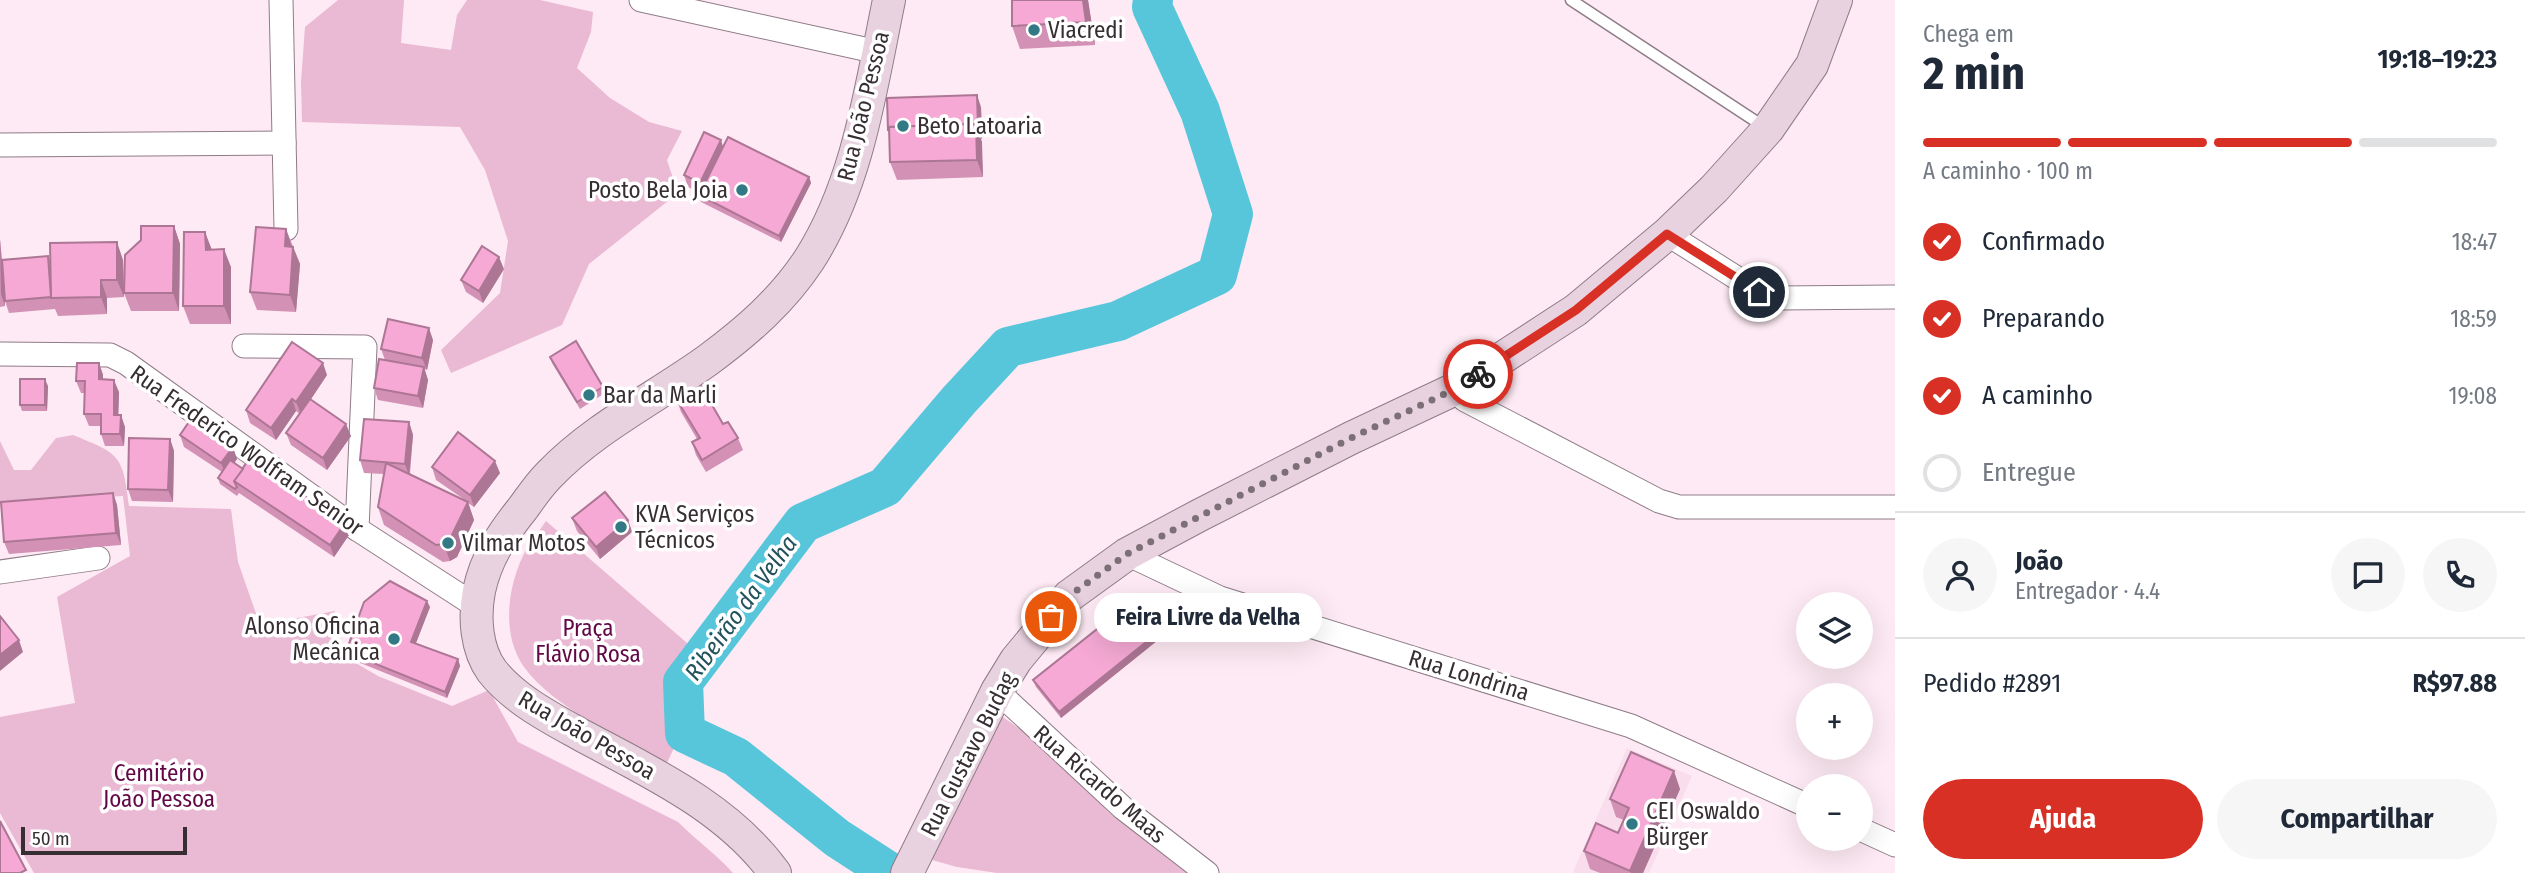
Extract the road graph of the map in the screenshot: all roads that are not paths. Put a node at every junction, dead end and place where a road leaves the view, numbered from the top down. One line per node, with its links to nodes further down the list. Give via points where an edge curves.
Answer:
1 (281, 0): 8 (street)
2 (641, 0): 6 (street)
3 (889, 0): 6 (street, Rua João Pessoa)
4 (1571, 0): 7 (lane)
5 (1836, 0): 7 (street, Rua Gustavo Budag, via 1811,65)
6 (878, 52): 21 (street, Rua João Pessoa, via 857,148 838,204 809,259 775,305 549,475 499,537)
7 (1768, 129): 11 (street, Rua Gustavo Budag)
8 (284, 143): 9 (street); 10 (street)
9 (0, 145)
10 (286, 229)
11 (1667, 234): 12 (street, via 1774,298); 15 (street, Rua Gustavo Budag, via 1576,310)
12 (1895, 297)
13 (244, 346): 17 (street, via 365,347)
14 (0, 354): 17 (street, Rua Frederico Wolfram Senior, via 110,355)
15 (1453, 390): 16 (street, via 1659,501 1679,507); 18 (street, Rua Gustavo Budag)
16 (1895, 507)
17 (357, 528): 21 (street, Rua Frederico Wolfram Senior)
18 (1127, 554): 22 (street, Rua Gustavo Budag, via 1069,596 1016,660); 23 (street, Rua Londrina, via 1220,598 1631,726)
19 (98, 558): 20 (street)
20 (0, 572)
21 (476, 606): 26 (street, Rua João Pessoa, via 478,638 490,668 513,694 676,786 729,823)
22 (997, 691): 27 (street, Rua Gustavo Budag); 28 (street, Rua Ricardo Maas, via 1123,808)
23 (1796, 801)
24 (1873, 835): 25 (street)
25 (1895, 845)
26 (775, 873)
27 (906, 873)
28 (1207, 873)

